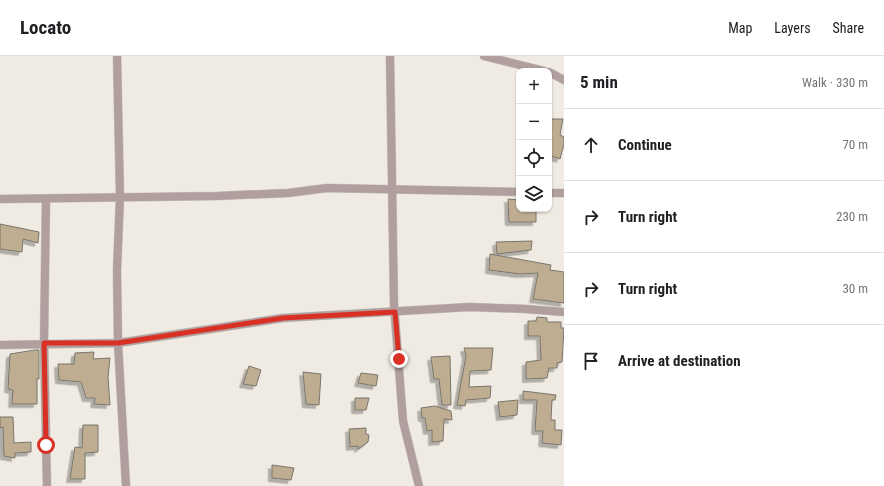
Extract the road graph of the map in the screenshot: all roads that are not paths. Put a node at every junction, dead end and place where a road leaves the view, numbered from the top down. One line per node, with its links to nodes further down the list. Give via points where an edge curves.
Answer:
1 (117, 56): 11 (street)
2 (390, 56): 7 (street)
3 (484, 56): 4 (street)
4 (532, 68)
5 (552, 74): 6 (street)
6 (564, 80)
7 (393, 190): 8 (street); 11 (street, via 327,188 225,196); 14 (street)
8 (516, 192)
9 (552, 193): 10 (street)
10 (564, 193)
11 (120, 197): 13 (street); 17 (street)
12 (0, 199): 13 (street)
13 (46, 199): 16 (street)
14 (395, 312): 15 (street, via 469,307); 17 (street, via 283,318); 21 (street, via 403,421)
15 (564, 312)
16 (44, 343): 17 (street); 18 (street); 19 (street)
17 (118, 343): 20 (street)
18 (0, 344)
19 (47, 486)
20 (126, 486)
21 (419, 486)

